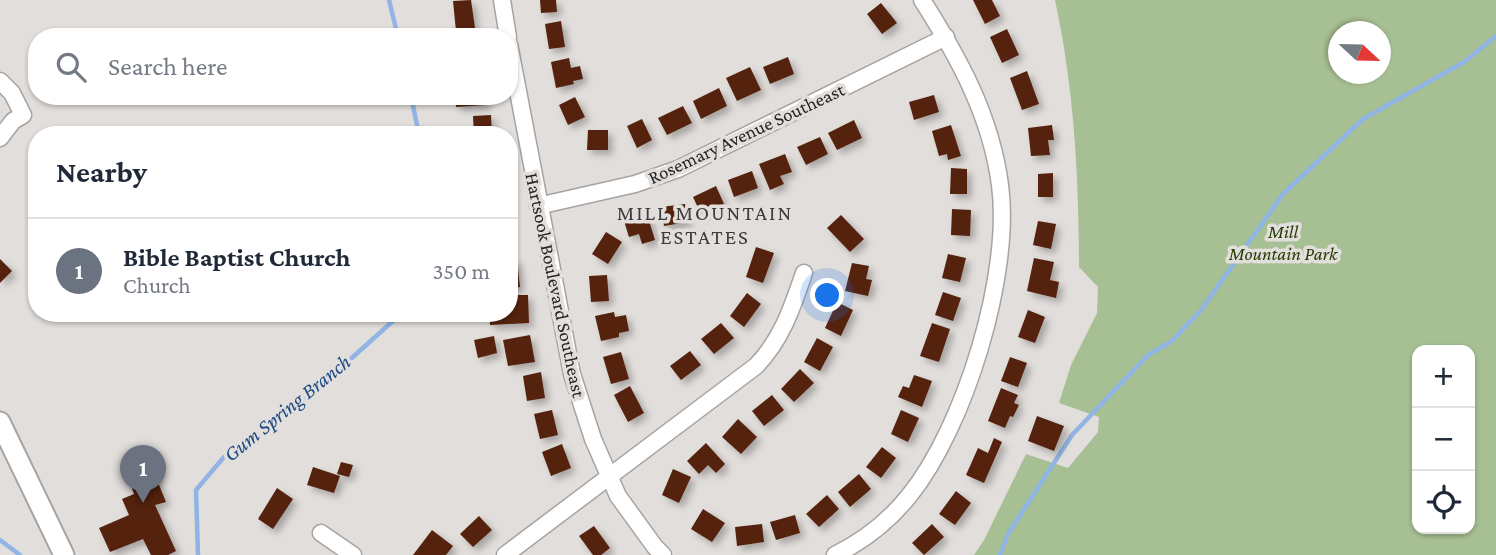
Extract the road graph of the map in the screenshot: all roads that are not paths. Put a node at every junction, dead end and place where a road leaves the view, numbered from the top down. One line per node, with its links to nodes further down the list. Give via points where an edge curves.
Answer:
1 (502, 0): 3 (street)
2 (922, 0): 4 (street)
3 (507, 28)
4 (946, 37): 8 (street, Rosemary Avenue Southeast, via 678,169 635,184); 17 (street, via 985,119 1000,186 1000,253 992,305 959,404 925,475 885,521)
5 (0, 81): 7 (street, via 23,115)
6 (518, 94): 8 (street, Hartsook Boulevard Southeast)
7 (0, 138)
8 (538, 206): 11 (street, Hartsook Boulevard Southeast, via 572,374)
9 (804, 273): 11 (street, via 787,323 756,366)
10 (0, 422): 13 (street)
11 (609, 477): 15 (street); 16 (street, Hartsook Boulevard Southeast)
12 (321, 533): 14 (street)
13 (64, 555)
14 (353, 555)
15 (505, 555)
16 (663, 555)
17 (835, 555)

